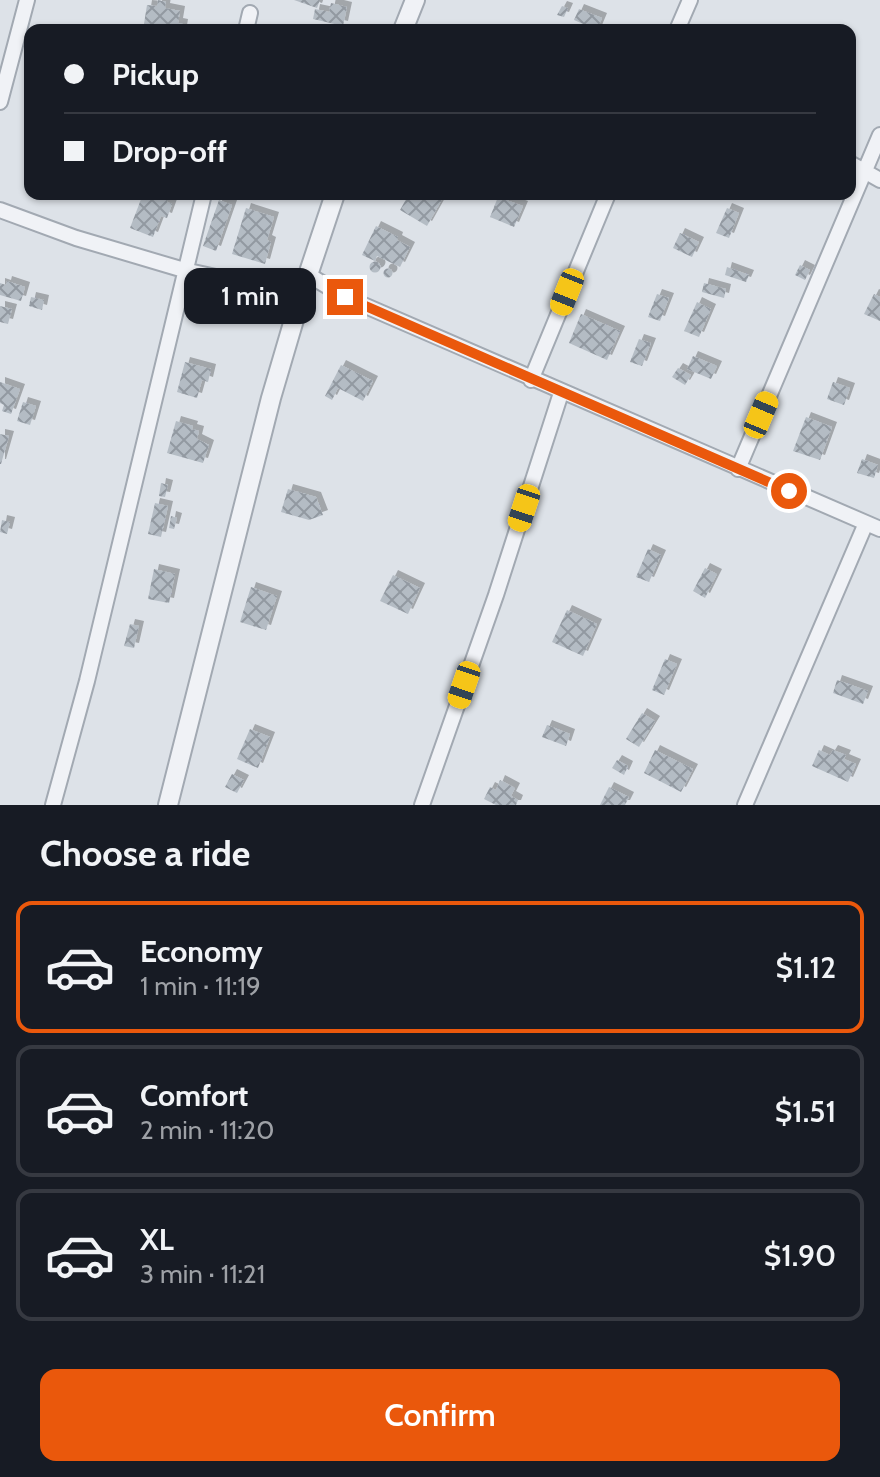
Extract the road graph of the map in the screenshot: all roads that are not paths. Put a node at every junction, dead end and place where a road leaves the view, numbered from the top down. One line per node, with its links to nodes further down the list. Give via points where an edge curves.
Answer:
1 (27, 0): 8 (street)
2 (415, 0): 6 (street)
3 (690, 0): 7 (street)
4 (250, 13): 5 (street)
5 (247, 24)
6 (405, 24)
7 (680, 24)
8 (0, 102)
9 (880, 135): 11 (street)
10 (856, 166): 11 (street)
11 (865, 170): 12 (street); 13 (street)
12 (880, 180)
13 (856, 191)
14 (202, 200): 19 (street)
15 (333, 200): 20 (street)
16 (606, 200): 22 (street)
17 (852, 200): 24 (street)
18 (0, 210): 19 (street)
19 (184, 270): 21 (street); 26 (street)
20 (307, 274): 21 (street); 22 (street, via 345,297)
21 (301, 296): 27 (street)
22 (531, 380): 23 (street)
23 (561, 393): 24 (street); 28 (street)
24 (738, 469): 25 (street)
25 (873, 526): 29 (street)
26 (53, 805)
27 (168, 805)
28 (422, 805)
29 (745, 805)

